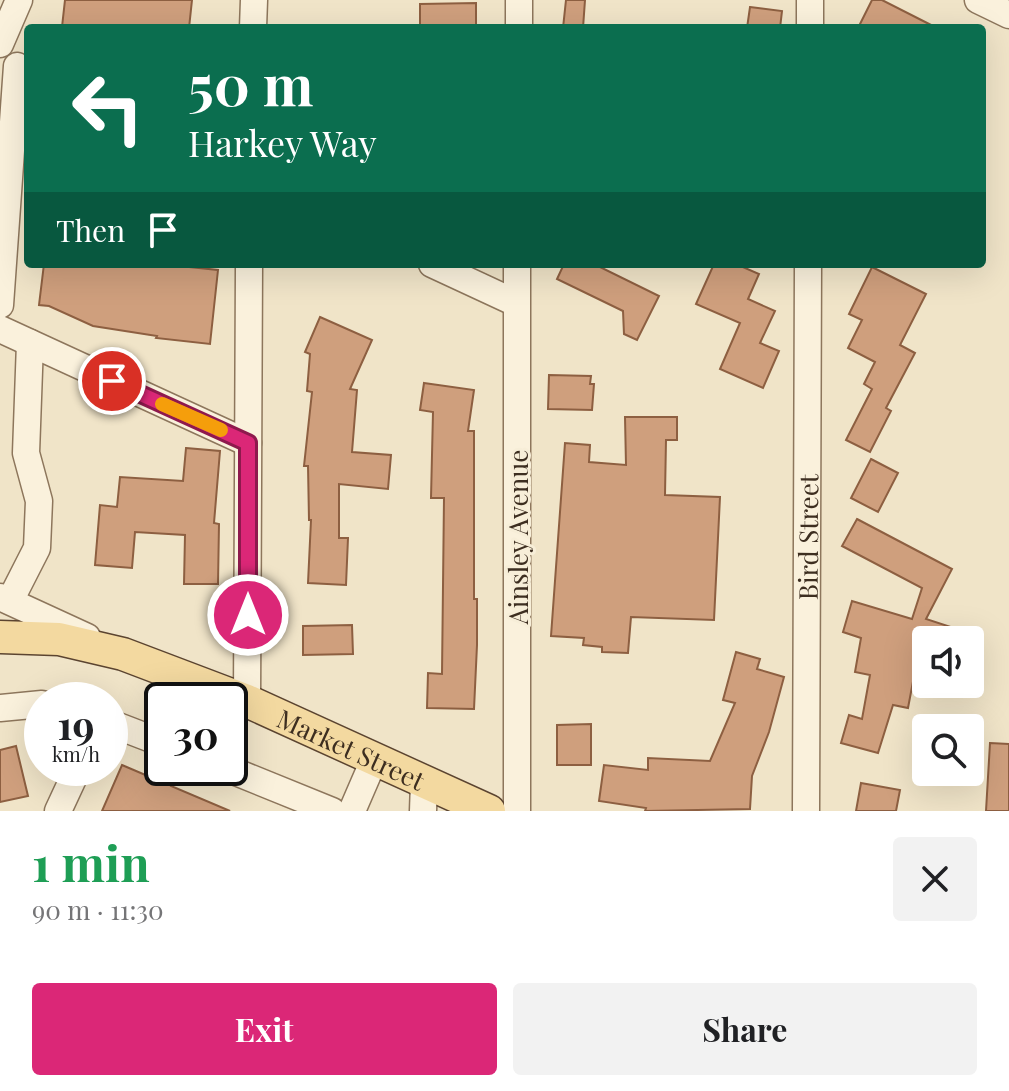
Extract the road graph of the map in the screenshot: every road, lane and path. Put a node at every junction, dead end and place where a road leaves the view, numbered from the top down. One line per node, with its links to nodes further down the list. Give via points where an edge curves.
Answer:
1 (19, 0): 8 (street)
2 (254, 0): 5 (street)
3 (519, 0): 6 (street)
4 (810, 0): 7 (street)
5 (253, 24)
6 (519, 24)
7 (810, 24)
8 (0, 44)
9 (15, 65): 10 (street)
10 (6, 130): 11 (street)
11 (4, 182): 17 (street)
12 (249, 268): 20 (street)
13 (441, 268): 16 (street)
14 (517, 268): 16 (street, Ainsley Avenue)
15 (808, 268): 37 (street, Bird Street)
16 (516, 303): 36 (street, Ainsley Avenue)
17 (0, 305)
18 (0, 329): 19 (street)
19 (30, 343): 20 (street); 21 (street, via 26,453 39,501 37,548)
20 (248, 443): 25 (street)
21 (5, 599): 23 (street, Market Street)
22 (0, 637): 23 (main road, Market Street, via 59,639)
23 (123, 654): 24 (main road, Market Street)
24 (197, 682)
25 (247, 682)
26 (248, 701): 29 (main road, Market Street)
27 (24, 706): 28 (street)
28 (0, 708)
29 (374, 760): 32 (main road, Market Street); 34 (street)
30 (248, 777): 34 (street)
31 (70, 786): 33 (street)
32 (424, 797): 35 (main road, Market Street)
33 (58, 811)
34 (335, 811)
35 (489, 811)
36 (517, 811)
37 (806, 811)

